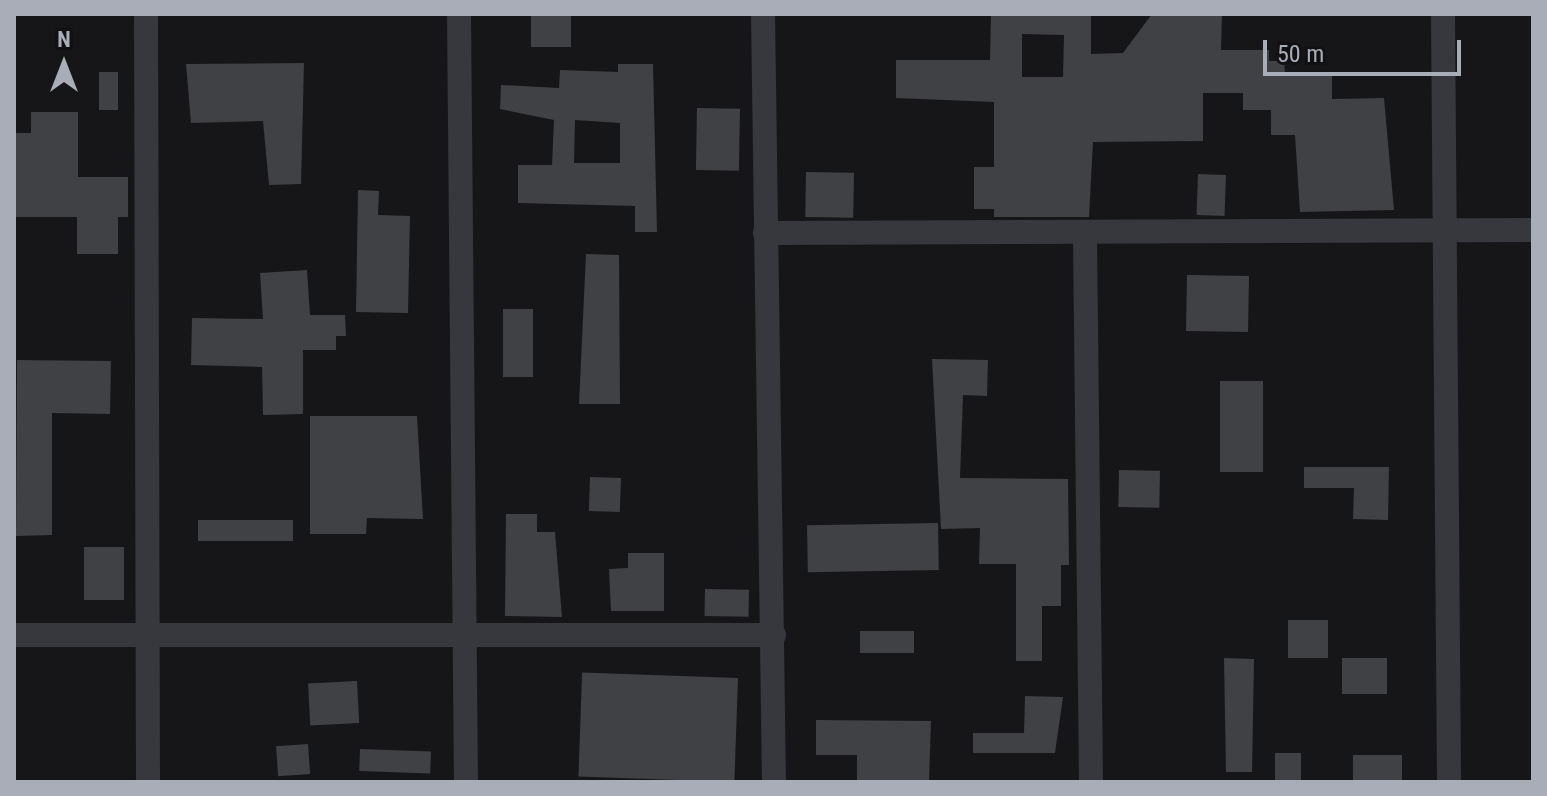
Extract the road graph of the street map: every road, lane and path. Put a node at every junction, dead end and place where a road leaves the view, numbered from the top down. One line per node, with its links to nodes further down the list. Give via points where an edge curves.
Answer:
1 (146, 14): 10 (street)
2 (459, 14): 12 (street)
3 (763, 14): 7 (street)
4 (1443, 14): 6 (street)
5 (1533, 230): 6 (street)
6 (1440, 231): 8 (street); 17 (street)
7 (765, 233): 8 (street); 11 (street)
8 (1085, 237): 16 (street)
9 (14, 635): 10 (street)
10 (148, 635): 12 (street); 13 (street)
11 (774, 635): 12 (street); 15 (street)
12 (465, 637): 14 (street)
13 (148, 782)
14 (466, 782)
15 (774, 782)
16 (1091, 782)
17 (1449, 782)

